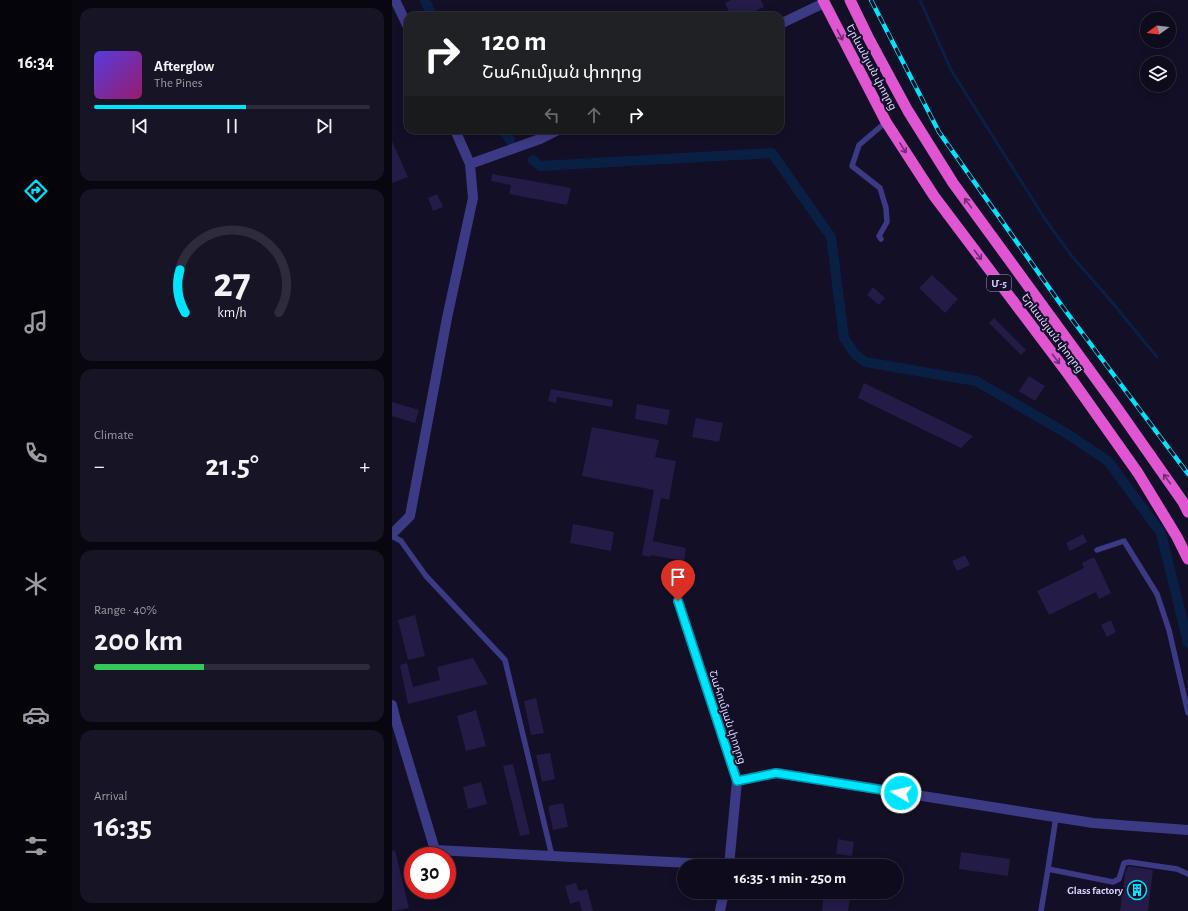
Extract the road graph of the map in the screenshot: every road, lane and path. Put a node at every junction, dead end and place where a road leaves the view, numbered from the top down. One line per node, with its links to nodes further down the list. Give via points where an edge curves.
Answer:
1 (396, 0): 4 (street)
2 (850, 0): 11 (highway, Երևանյան փողոց / Մ-5, one-way to 2, via 1115,404 954,183 908,111)
3 (824, 2): 5 (street); 6 (highway, Երևանյան փողոց / Մ-5, one-way to 6)
4 (404, 18)
5 (784, 22)
6 (886, 122): 10 (lane, via 859,145 852,166 880,188 887,222 879,236); 14 (highway, Երևանյան փողոց / Մ-5, one-way to 14, via 934,196 1068,374 1138,473)
7 (457, 134): 9 (street)
8 (550, 134): 9 (street)
9 (470, 164): 12 (street, via 473,198 447,318 410,516)
10 (881, 239)
11 (1188, 512)
12 (392, 535): 22 (lane, via 401,541 426,576 505,660)
13 (1096, 550): 17 (lane, via 1124,541 1158,594)
14 (1188, 559)
15 (678, 601): 19 (street, Շահումյան փողոց)
16 (392, 705): 18 (street)
17 (1188, 714)
18 (394, 721): 22 (street, via 435,850)
19 (737, 781): 20 (street, via 776,773); 23 (street, Շահումյան փողոց)
20 (1056, 817): 21 (street, via 1093,823); 25 (lane)
21 (1188, 830)
22 (552, 856): 24 (street)
23 (730, 859)
24 (677, 863)
25 (1048, 869): 26 (lane, via 1113,882 1118,879 1124,863 1129,862 1177,869); 29 (lane)
26 (1188, 874)
27 (723, 899): 28 (street)
28 (720, 911)
29 (1041, 911)

